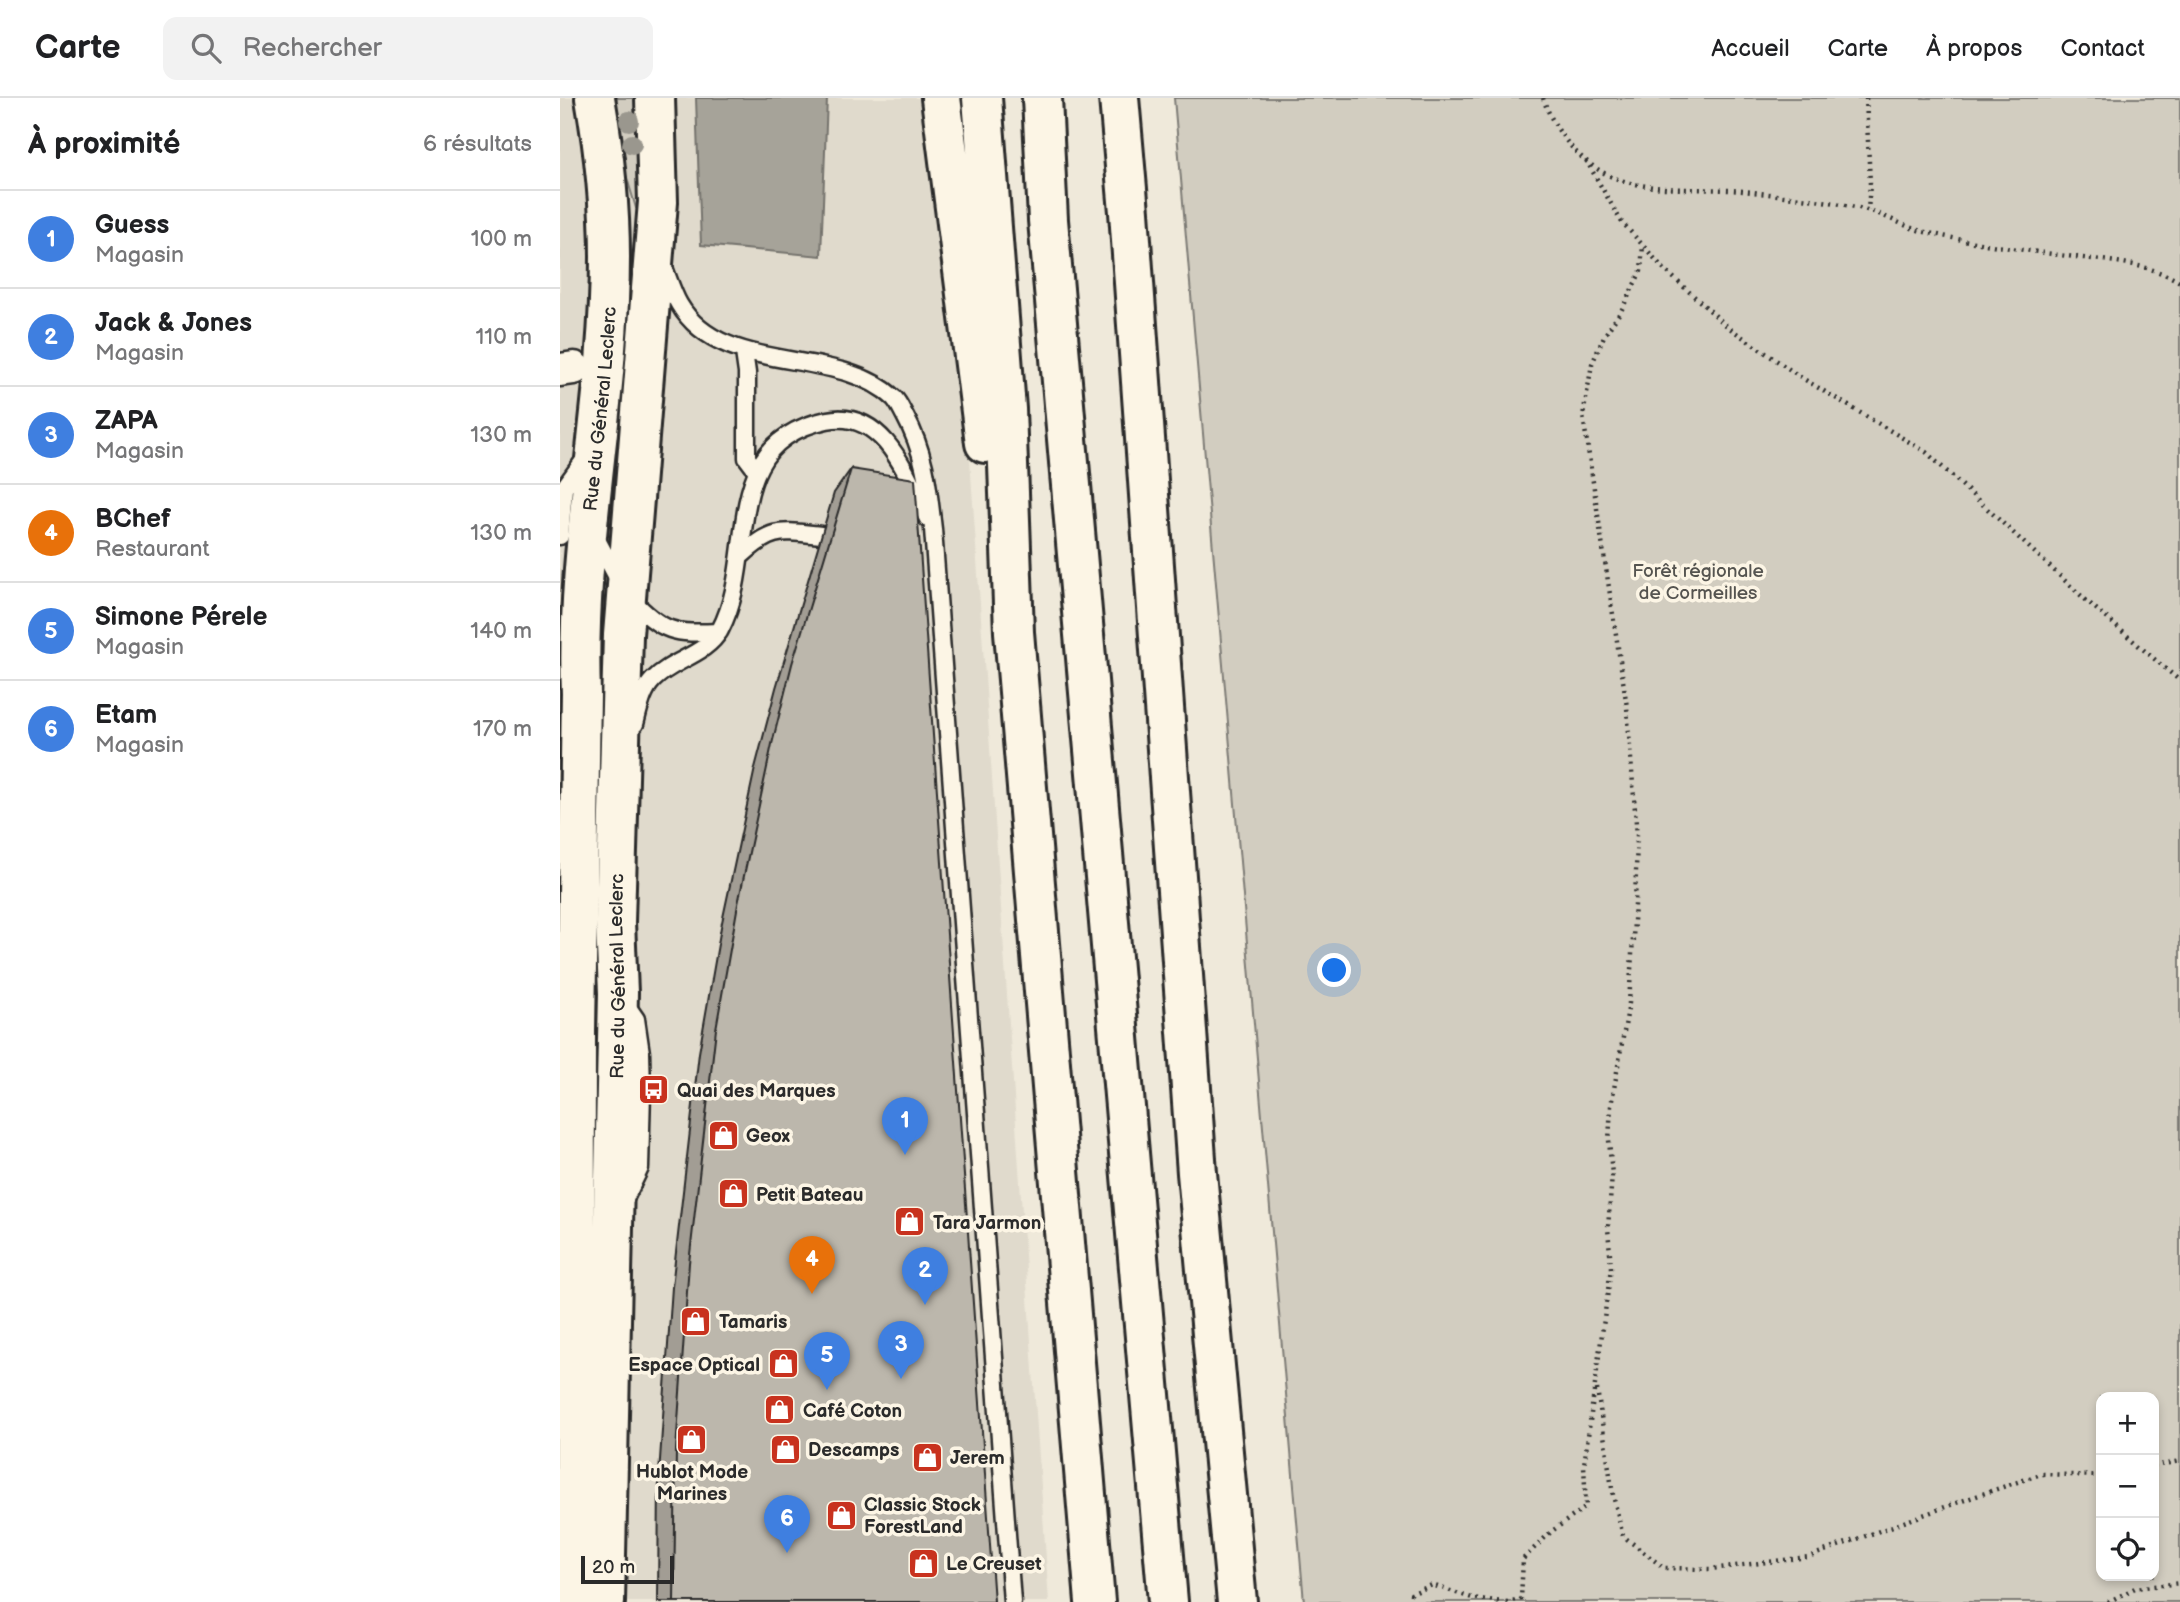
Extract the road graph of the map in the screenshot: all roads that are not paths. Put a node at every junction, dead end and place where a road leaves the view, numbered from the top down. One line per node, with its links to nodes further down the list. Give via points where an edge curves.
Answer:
1 (595, 98): 10 (main road, Rue du Général Leclerc, via 605,163 609,292 596,442)
2 (655, 98): 7 (main road, Rue du Général Leclerc)
3 (941, 98): 16 (main road)
4 (982, 98): 16 (main road, via 1006,410)
5 (1042, 98): 25 (main road, via 1048,220)
6 (1119, 98): 26 (main road, via 1197,1173)
7 (655, 246): 8 (lane, via 679,304 691,320); 14 (main road, Rue du Général Leclerc)
8 (744, 352): 9 (lane, via 747,458); 11 (lane, via 851,374 895,399 925,462)
9 (756, 470): 11 (lane, via 793,430 831,419 852,420 869,427 898,458); 13 (lane, via 747,499)
10 (573, 528): 14 (lane); 18 (main road, Rue du Général Leclerc)
11 (928, 530): 24 (lane)
12 (821, 535): 13 (lane, via 772,533)
13 (741, 556): 15 (lane)
14 (626, 594): 15 (lane, via 660,625 674,631); 19 (main road, Rue du Général Leclerc)
15 (719, 632): 19 (lane, via 647,687)
16 (1014, 632): 21 (main road)
17 (564, 635): 18 (lane)
18 (581, 692): 20 (main road, Rue du Général Leclerc, via 576,1031)
19 (619, 773): 23 (main road, Rue du Général Leclerc)
20 (569, 1145): 22 (main road, Rue du Général Leclerc)
21 (1093, 1593)
22 (575, 1602)
23 (605, 1602)
24 (1012, 1602)
25 (1168, 1602)
26 (1237, 1602)

